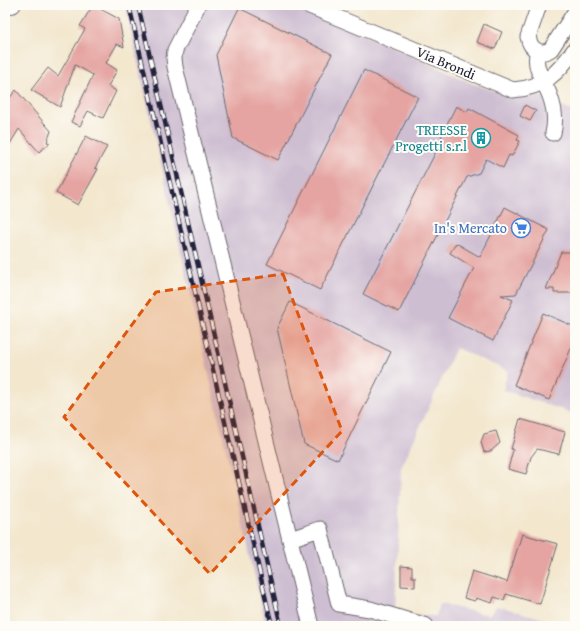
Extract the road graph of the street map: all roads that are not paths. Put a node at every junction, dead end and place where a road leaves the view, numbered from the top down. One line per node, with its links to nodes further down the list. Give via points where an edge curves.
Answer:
1 (13, 5): 5 (street)
2 (198, 5): 11 (street, via 175,50 175,67)
3 (307, 5): 9 (street, Via Brondi, via 512,90)
4 (539, 5): 8 (street, via 528,37 531,46)
5 (5, 7)
6 (575, 12): 8 (street, via 550,49)
7 (575, 48): 9 (street, Via Brondi, via 561,68)
8 (538, 51): 9 (street, via 536,65)
9 (544, 82): 10 (street, via 554,111)
10 (553, 133)
11 (290, 539): 12 (street); 13 (street, via 320,529 339,604 370,609)
12 (311, 626)
13 (426, 626)

